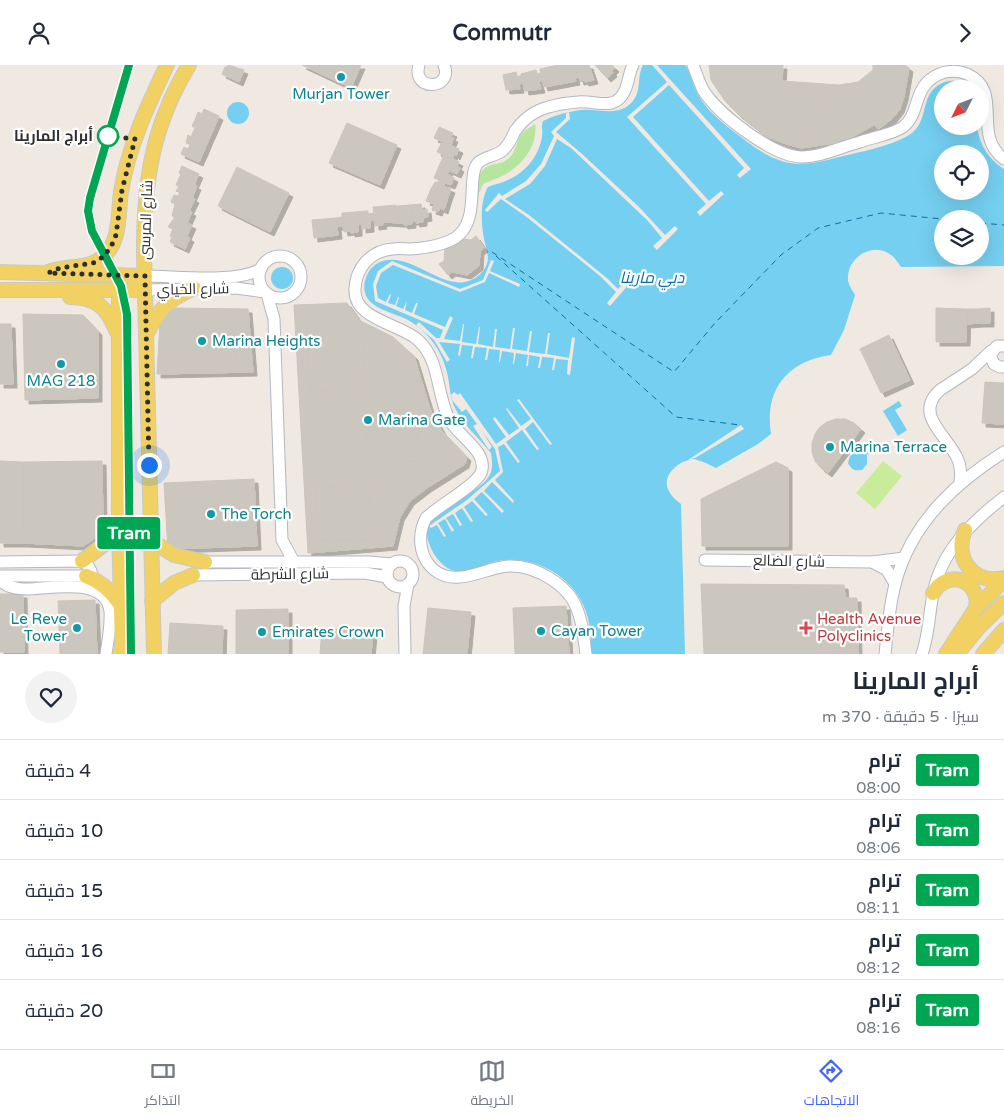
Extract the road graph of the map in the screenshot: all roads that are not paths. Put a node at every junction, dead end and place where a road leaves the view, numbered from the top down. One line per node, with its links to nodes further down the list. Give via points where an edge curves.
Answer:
1 (167, 65): 11 (main road, via 135,139 111,247 93,263)
2 (189, 65): 13 (main road, شارع المرسى, via 168,105 150,161 145,200)
3 (444, 65): 6 (street, via 446,75 434,85 421,80)
4 (633, 65): 38 (street, via 623,94 617,101 604,104 580,101 536,112 524,121 503,151 479,162 473,174 469,220 455,238 428,247 380,251 360,268 354,290 361,306 372,317 419,341 436,370 449,419 482,460 476,480 426,518 421,526 421,549)
5 (693, 65): 7 (street, via 702,89 717,108 769,147 800,157 818,155 898,130 910,120 928,80)
6 (416, 67)
7 (953, 68): 8 (street, via 982,86 990,139 995,151)
8 (1004, 159)
9 (261, 269): 13 (street, شارع الخياي, via 250,275 228,278); 19 (street, via 259,279); 20 (street, via 276,257 286,257 298,266 301,275 299,285 294,293)
10 (0, 272): 11 (main road, شارع الخياي)
11 (48, 273): 12 (main road, شارع الخياي)
12 (119, 275): 13 (main road, شارع الخياي); 17 (main road, شارع المرسى)
13 (145, 276): 18 (main road, شارع المرسى)
14 (194, 289): 18 (street, شارع الخياي); 19 (street, شارع الخياي, via 236,288); 22 (main road, via 167,303)
15 (0, 290): 16 (main road, شارع الخياي)
16 (20, 290): 17 (main road, شارع الخياي); 23 (main road, via 36,295 92,300 106,311)
17 (119, 290): 18 (main road, شارع الخياي); 23 (main road, شارع المرسى)
18 (145, 290): 22 (main road, شارع المرسى)
19 (266, 293): 20 (street); 21 (street)
20 (285, 297): 21 (street)
21 (274, 319): 36 (street)
22 (146, 334): 35 (main road, شارع المرسى)
23 (118, 335): 33 (main road, شارع المرسى)
24 (1004, 346): 25 (street, via 997,346)
25 (991, 351): 26 (street, via 992,361); 27 (street)
26 (1000, 366): 27 (street)
27 (966, 373): 29 (street, via 940,390 930,404 932,422)
28 (1004, 452): 30 (street)
29 (956, 454): 30 (street); 31 (street, via 961,468)
30 (980, 468): 31 (street)
31 (960, 483): 37 (street, via 927,519)
32 (1004, 497): 34 (street)
33 (119, 525): 40 (main road, via 106,543); 59 (main road, شارع المرسى)
34 (965, 530): 51 (main road, via 961,553 968,567 987,579); 56 (street, via 943,566)
35 (151, 540): 45 (main road, via 174,555); 57 (main road, شارع المرسى)
36 (282, 540): 42 (street); 43 (street)
37 (904, 558): 44 (street, شارع الضالع); 55 (street)
38 (425, 559): 47 (street); 68 (street, via 446,576 459,577 510,566 533,570 553,580 577,607)
39 (705, 560): 44 (street, شارع الضالع)
40 (82, 561): 41 (street); 50 (street, via 91,568)
41 (0, 562)
42 (267, 562): 43 (street, شارع الشرطة); 45 (street, شارع الشرطة)
43 (294, 562): 46 (street, شارع الشرطة)
44 (872, 562): 55 (street, via 886,570)
45 (205, 563)
46 (392, 564): 47 (street, via 400,561); 53 (street, via 387,571)
47 (411, 567): 54 (street, via 412,578)
48 (193, 575): 53 (street, شارع الشرطة, via 365,573); 57 (main road, via 174,583)
49 (0, 576): 50 (street)
50 (86, 576): 59 (main road, via 106,587)
51 (1004, 579): 60 (main road)
52 (0, 580): 63 (street, via 18,589 85,587 95,590 108,604)
53 (391, 581): 54 (street, via 402,587); 61 (street)
54 (408, 584): 61 (street)
55 (895, 584): 69 (street)
56 (933, 593): 60 (main road, via 944,581 959,579 969,584 975,593); 70 (street)
57 (152, 601): 66 (main road, شارع المرسى)
58 (1004, 603): 72 (main road)
59 (120, 604): 63 (main road, شارع المرسى)
60 (976, 609): 71 (main road)
61 (404, 611): 67 (street)
62 (1004, 630): 73 (main road)
63 (115, 631): 64 (main road, شارع المرسى); 65 (street)
64 (121, 652)
65 (106, 654)
66 (154, 654)
67 (405, 654)
68 (586, 654)
69 (885, 654)
70 (922, 654)
71 (946, 654)
72 (958, 654)
73 (983, 654)

